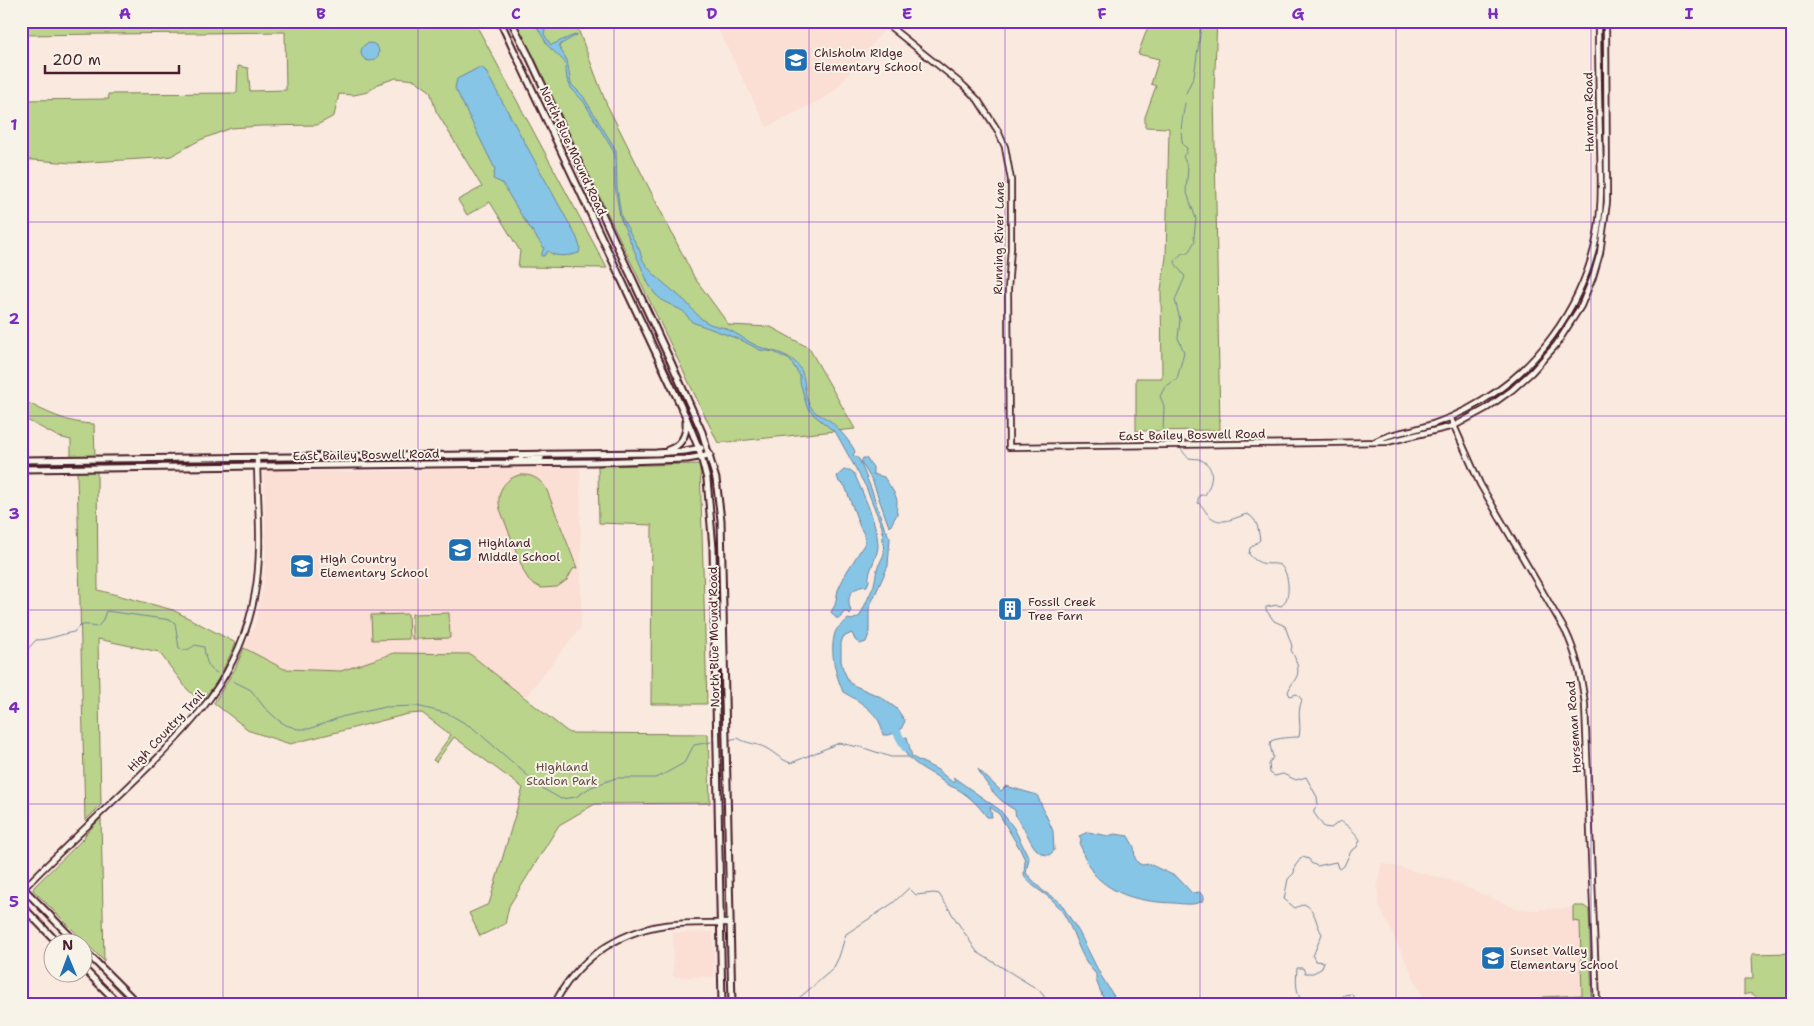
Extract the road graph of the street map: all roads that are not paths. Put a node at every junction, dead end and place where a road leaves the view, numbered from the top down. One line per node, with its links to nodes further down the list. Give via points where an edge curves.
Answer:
1 (500, 21): 9 (main road, North Blue Mound Road)
2 (510, 21): 8 (main road, North Blue Mound Road)
3 (883, 21): 15 (street, Running River Lane, via 978,100 1005,147 1011,188)
4 (1598, 21): 6 (street, Harmon Road)
5 (1606, 21): 7 (street, Harmon Road)
6 (1601, 202): 11 (street, East Bailey Boswell Road, via 1594,249 1560,327 1536,357 1506,385)
7 (1608, 202): 12 (street, East Bailey Boswell Road, via 1593,277 1581,306 1556,345 1512,390)
8 (636, 285): 9 (main road); 14 (main road, North Blue Mound Road)
9 (626, 289): 10 (main road, North Blue Mound Road)
10 (686, 417): 16 (main road, North Blue Mound Road); 17 (main road, via 686,431 681,442 672,449)
11 (1451, 419): 12 (street, Horseman Road); 13 (street, East Bailey Boswell Road, via 1389,434)
12 (1454, 426): 13 (street, East Bailey Boswell Road); 47 (street, Horseman Road, via 1480,484 1575,651 1585,705)
13 (1375, 442): 15 (street, East Bailey Boswell Road)
14 (707, 447): 16 (main road, East Bailey Boswell Road); 20 (main road, North Blue Mound Road)
15 (1009, 447)
16 (699, 449): 17 (main road, East Bailey Boswell Road); 24 (main road, North Blue Mound Road)
17 (656, 453): 19 (main road, East Bailey Boswell Road)
18 (505, 454): 19 (main road, East Bailey Boswell Road); 22 (main road, East Bailey Boswell Road); 27 (main road, via 480,458)
19 (541, 454): 26 (main road, via 539,459)
20 (710, 455): 24 (main road, East Bailey Boswell Road); 33 (main road, North Blue Mound Road, via 721,520)
21 (343, 456): 22 (main road, East Bailey Boswell Road); 23 (main road, East Bailey Boswell Road); 28 (main road)
22 (371, 456): 29 (main road)
23 (257, 457): 25 (main road, East Bailey Boswell Road); 30 (street, High Country Trail)
24 (701, 457): 26 (main road, East Bailey Boswell Road); 32 (main road, North Blue Mound Road, via 712,523)
25 (21, 460)
26 (507, 463): 27 (main road, East Bailey Boswell Road)
27 (476, 464): 29 (main road, East Bailey Boswell Road)
28 (343, 465): 29 (main road, East Bailey Boswell Road); 30 (main road, East Bailey Boswell Road)
29 (371, 465)
30 (257, 466): 31 (main road, East Bailey Boswell Road); 34 (street, High Country Trail, via 256,591 247,629 232,664 209,701 159,757)
31 (21, 469)
32 (714, 623): 33 (main road, via 719,627 720,662); 36 (main road, North Blue Mound Road)
33 (724, 673): 37 (main road, North Blue Mound Road)
34 (22, 889): 39 (main road)
35 (21, 905): 38 (main road)
36 (720, 923): 37 (street); 44 (street, via 662,926 617,939 580,966); 45 (main road, North Blue Mound Road)
37 (730, 923): 46 (main road, North Blue Mound Road)
38 (49, 934)
39 (68, 934)
40 (92, 958): 43 (main road)
41 (92, 978): 42 (main road)
42 (120, 1005)
43 (139, 1005)
44 (554, 1005)
45 (722, 1005)
46 (732, 1005)
47 (1597, 1005)

